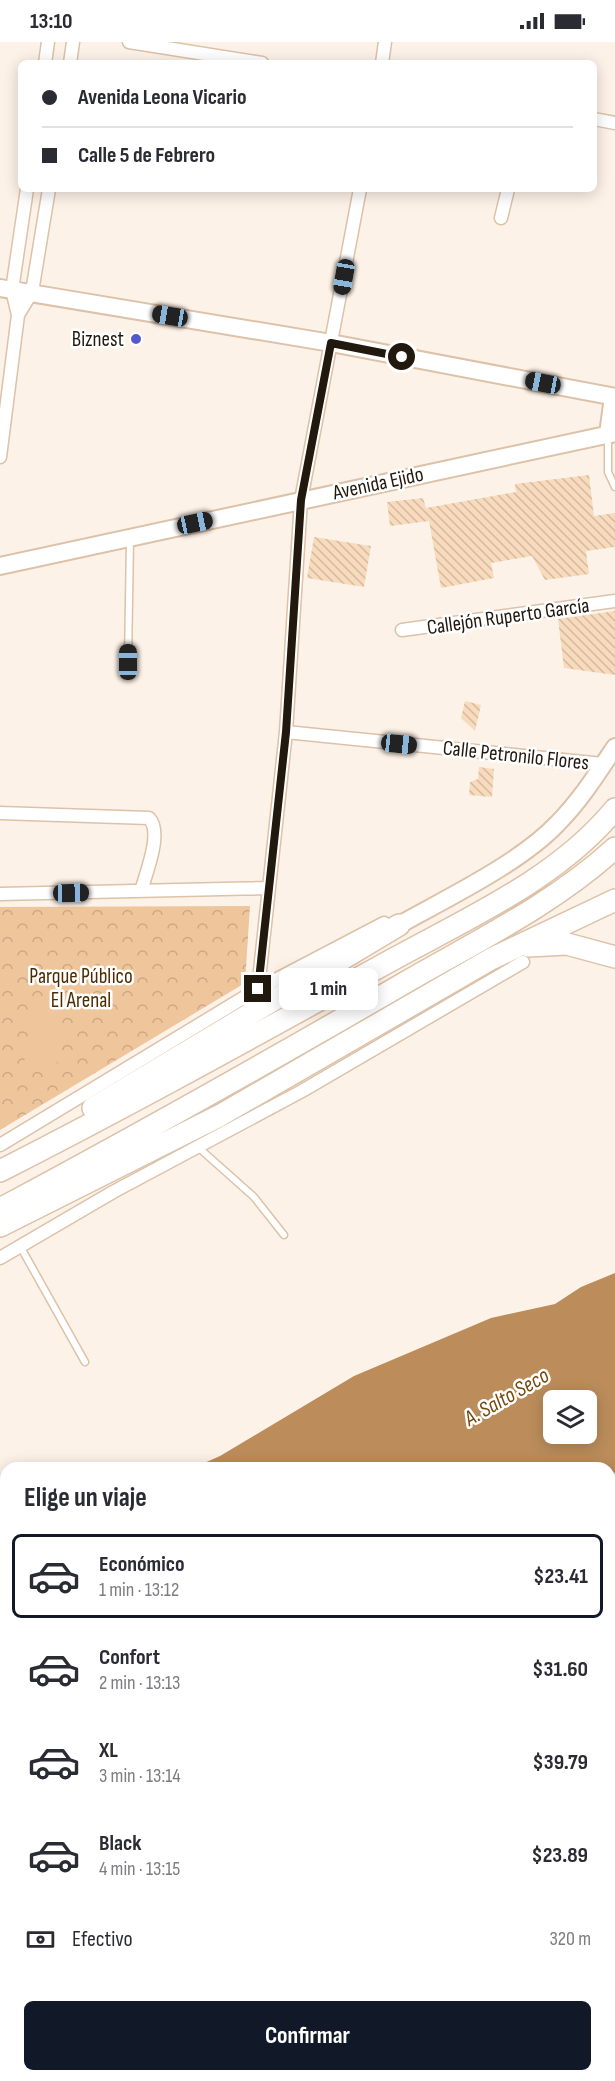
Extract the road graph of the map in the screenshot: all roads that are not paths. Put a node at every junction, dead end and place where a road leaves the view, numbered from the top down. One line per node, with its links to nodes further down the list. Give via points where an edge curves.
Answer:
1 (48, 42): 5 (street)
2 (73, 42): 6 (street)
3 (129, 42): 7 (street)
4 (385, 42): 8 (street)
5 (45, 60)
6 (70, 60)
7 (243, 60)
8 (382, 60)
9 (597, 120): 10 (street)
10 (615, 123)
11 (26, 192): 16 (street)
12 (49, 192): 17 (street)
13 (359, 192): 19 (street)
14 (506, 192): 15 (street)
15 (501, 218)
16 (6, 289): 17 (street); 18 (street)
17 (32, 292): 18 (street); 19 (street)
18 (18, 315): 22 (street)
19 (331, 343): 20 (street); 24 (street)
20 (614, 397): 21 (street)
21 (611, 433): 23 (lane, via 608,472); 24 (street, Avenida Ejido)
22 (0, 457)
23 (615, 487)
24 (301, 500): 25 (street, Avenida Ejido); 30 (street)
25 (130, 537): 26 (street, Avenida Ejido); 29 (lane)
26 (0, 566)
27 (615, 601): 28 (street, Callejón Ruperto García)
28 (402, 630)
29 (128, 662)
30 (286, 732): 32 (street, Calle Petronilo Flores); 36 (street)
31 (615, 747): 32 (street)
32 (603, 764): 40 (street, via 583,795 527,849)
33 (615, 809): 47 (highway, via 594,834 537,879 222,1054)
34 (0, 813): 37 (street, via 149,818 156,834)
35 (615, 848): 48 (highway, via 542,903 168,1119)
36 (269, 888): 37 (street); 43 (street)
37 (141, 891): 38 (street)
38 (0, 894)
39 (615, 900): 41 (highway)
40 (399, 925): 43 (street, via 386,922); 46 (highway)
41 (518, 955): 42 (highway, via 567,944); 45 (street); 49 (highway, via 219,1116)
42 (615, 957)
43 (258, 989): 44 (street)
44 (0, 1145)
45 (199, 1148): 50 (lane, via 254,1197); 51 (street)
46 (0, 1164)
47 (0, 1171)
48 (0, 1209)
49 (0, 1226)
50 (284, 1235)
51 (20, 1246): 52 (street); 53 (lane)
52 (0, 1258)
53 (86, 1362)

